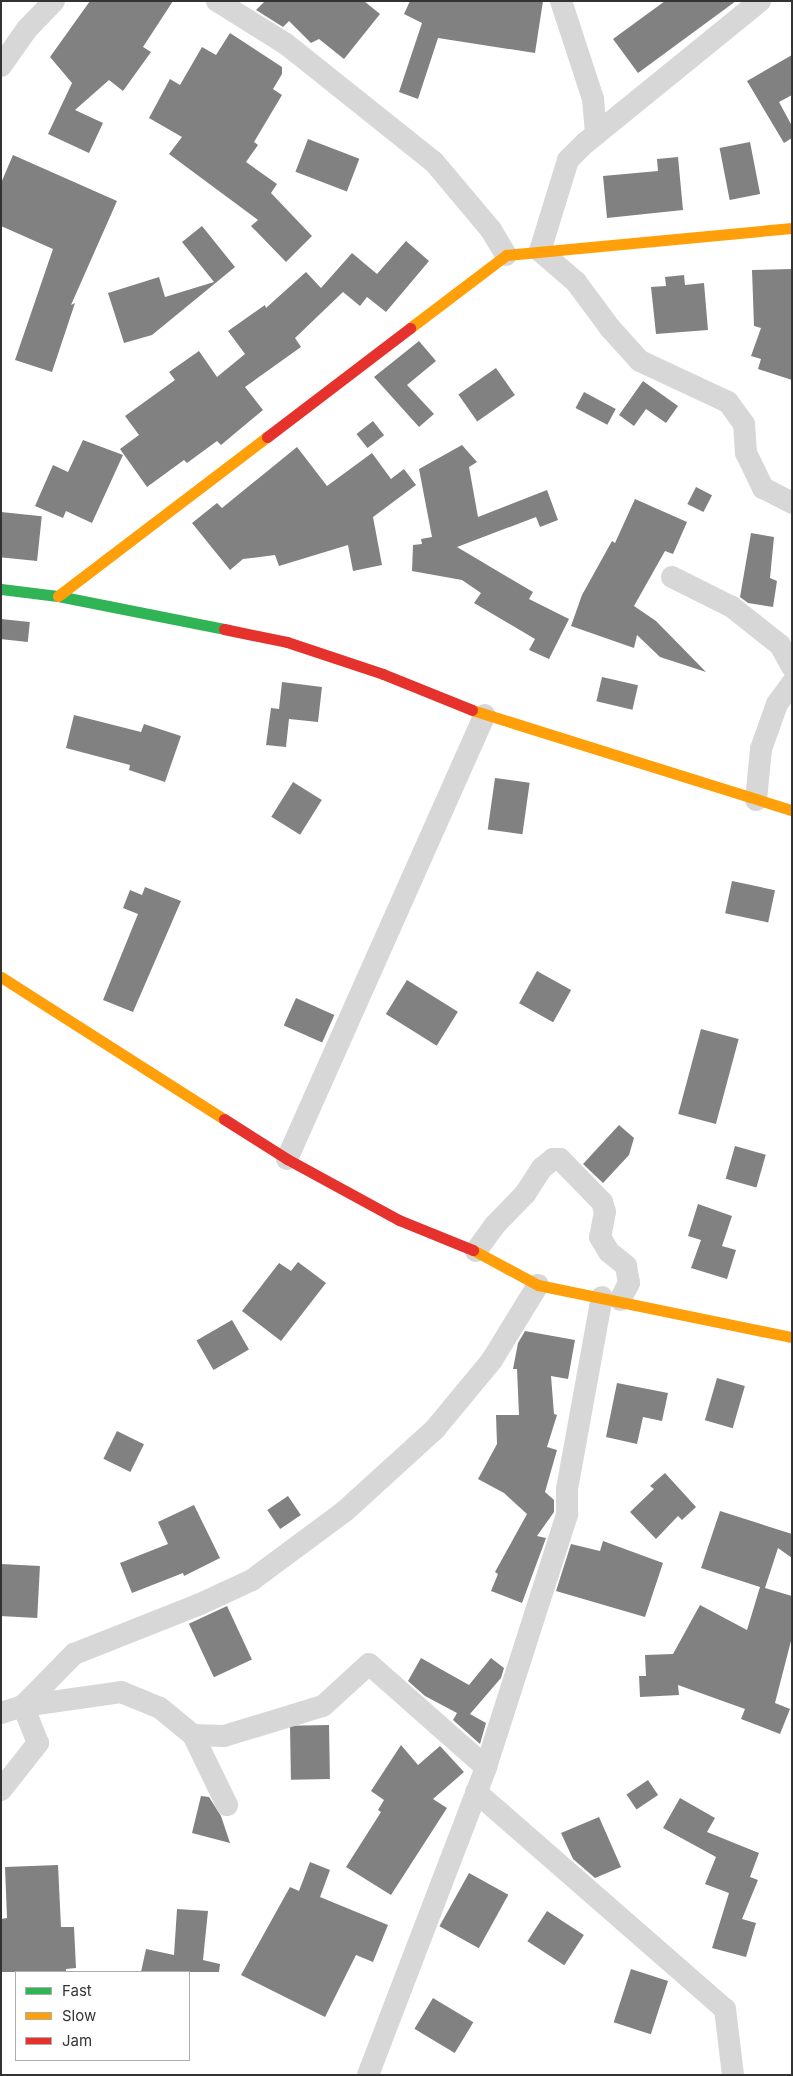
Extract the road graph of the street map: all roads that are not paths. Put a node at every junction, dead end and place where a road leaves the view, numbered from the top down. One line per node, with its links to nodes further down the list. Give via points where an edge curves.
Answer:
1 (54, 1): 5 (street, via 27,29)
2 (217, 1): 9 (street, via 286,44 434,162 491,230)
3 (561, 1): 6 (street, via 593,100)
4 (760, 1): 6 (street)
5 (1, 66)
6 (596, 134): 8 (street, via 568,160)
7 (792, 228): 8 (street)
8 (540, 251): 9 (street); 10 (street, via 576,282 610,328 640,361 728,402 744,424 746,453 763,488)
9 (506, 255): 13 (street)
10 (792, 502)
11 (672, 577): 14 (street, via 732,608 780,645)
12 (1, 589): 13 (street)
13 (58, 596): 16 (street, via 287,642 383,674)
14 (792, 667)
15 (792, 683): 17 (street, via 778,704 762,749)
16 (485, 715): 17 (street); 20 (street)
17 (756, 800): 18 (street)
18 (792, 810)
19 (1, 977): 20 (street)
20 (287, 1158): 21 (street, via 399,1220)
21 (476, 1251): 22 (street); 23 (street, via 494,1226 525,1194 542,1168 553,1159 560,1159 602,1202 605,1212 600,1237 609,1252 626,1266 628,1283)
22 (538, 1284): 23 (street); 25 (street, via 492,1360 435,1429 345,1511 252,1580 198,1606 74,1654)
23 (611, 1299): 24 (street); 28 (street, via 567,1489 567,1514)
24 (792, 1337)
25 (23, 1706): 26 (street); 27 (street, via 121,1692 160,1708); 29 (street, via 38,1742)
26 (1, 1713)
27 (193, 1735): 28 (street, via 224,1736 323,1706 369,1664); 31 (street)
28 (486, 1767): 30 (street)
29 (1, 1790)
30 (476, 1792): 32 (street); 33 (street, via 725,2009)
31 (228, 1805)
32 (368, 2075)
33 (733, 2075)

